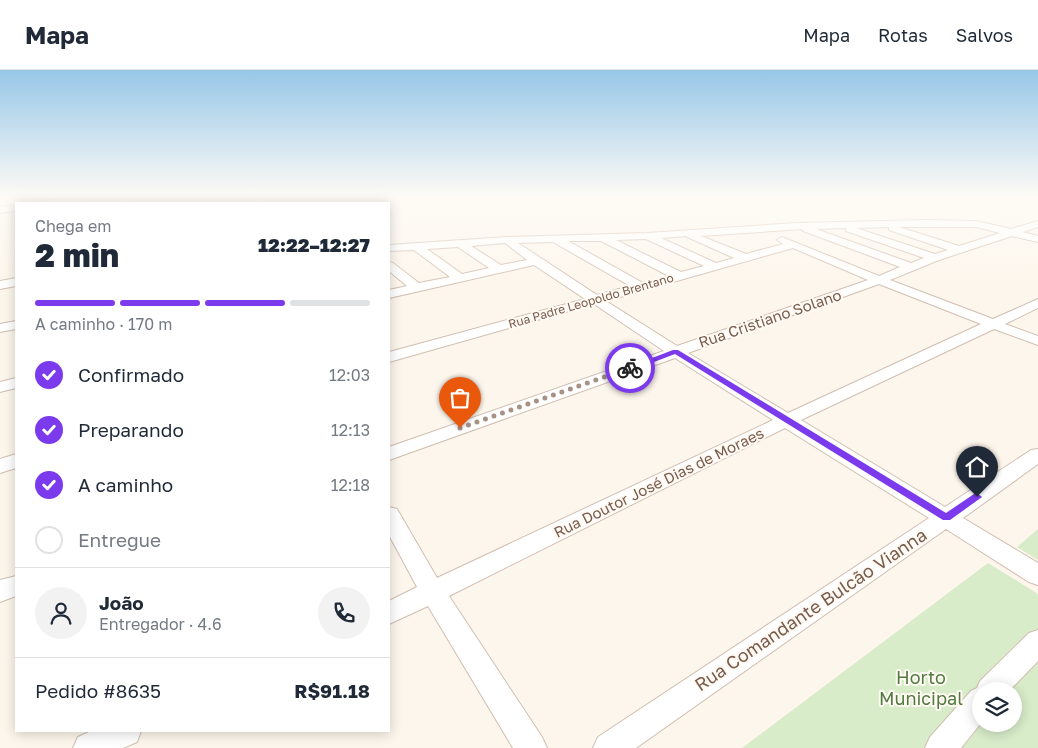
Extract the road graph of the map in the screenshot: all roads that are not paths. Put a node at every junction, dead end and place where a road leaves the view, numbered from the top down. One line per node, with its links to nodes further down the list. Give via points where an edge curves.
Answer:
1 (747, 230): 9 (street)
2 (757, 230): 19 (street)
3 (808, 230): 29 (street)
4 (853, 230): 25 (street)
5 (899, 230): 23 (street)
6 (945, 230): 17 (street)
7 (1002, 230): 10 (street)
8 (1020, 230): 10 (street, Rua Cristiano Solano)
9 (729, 231): 11 (street); 22 (street)
10 (1013, 232): 16 (street); 17 (street, Rua Cristiano Solano)
11 (688, 234): 12 (street); 24 (street)
12 (647, 236): 13 (street); 28 (street)
13 (602, 237): 14 (street); 31 (street)
14 (556, 239): 15 (street); 36 (street)
15 (507, 240): 18 (street); 26 (street)
16 (1038, 240)
17 (984, 242): 23 (street, Rua Cristiano Solano)
18 (461, 244): 20 (street); 30 (street)
19 (793, 245): 22 (street, Rua Padre Leopoldo Brentano); 33 (street)
20 (418, 247): 21 (street); 32 (street)
21 (390, 248)
22 (774, 250): 24 (street, Rua Padre Leopoldo Brentano)
23 (959, 250): 25 (street, Rua Cristiano Solano)
24 (745, 258): 28 (street, Rua Padre Leopoldo Brentano)
25 (935, 258): 29 (street, Rua Cristiano Solano)
26 (536, 261): 30 (street); 39 (street)
27 (390, 266): 37 (street)
28 (713, 266): 31 (street, Rua Padre Leopoldo Brentano)
29 (910, 267): 33 (street, Rua Cristiano Solano)
30 (500, 269): 32 (street)
31 (679, 276): 36 (street, Rua Padre Leopoldo Brentano)
32 (459, 278): 37 (street)
33 (878, 280): 41 (street); 45 (street, Rua Cristiano Solano)
34 (15, 282): 35 (street)
35 (0, 285)
36 (641, 287): 39 (street, Rua Padre Leopoldo Brentano)
37 (417, 288): 38 (street)
38 (390, 294)
39 (595, 299): 45 (street); 46 (street, Rua Padre Leopoldo Brentano)
40 (1038, 303): 41 (street, Rua Doutor José Dias de Moraes)
41 (994, 323): 44 (street); 49 (street, Rua Doutor José Dias de Moraes)
42 (15, 325): 43 (street)
43 (0, 328)
44 (1038, 341)
45 (676, 352): 49 (street); 50 (street, Rua Cristiano Solano)
46 (390, 357)
47 (15, 384): 48 (street)
48 (0, 387)
49 (787, 420): 55 (street); 59 (street, Rua Doutor José Dias de Moraes)
50 (390, 454)
51 (1038, 455): 55 (street, Rua Comandante Bulcão Vianna)
52 (15, 461): 53 (street)
53 (0, 466)
54 (390, 517): 59 (street)
55 (947, 518): 56 (street); 67 (street, Rua Comandante Bulcão Vianna)
56 (1038, 575)
57 (15, 586): 58 (street)
58 (0, 591)
59 (433, 593): 60 (street, Rua Doutor José Dias de Moraes); 66 (street)
60 (390, 613)
61 (1035, 649): 62 (street)
62 (1000, 682)
63 (972, 712): 68 (street)
64 (124, 732): 65 (street)
65 (89, 748)
66 (531, 748)
67 (609, 748)
68 (941, 748)

